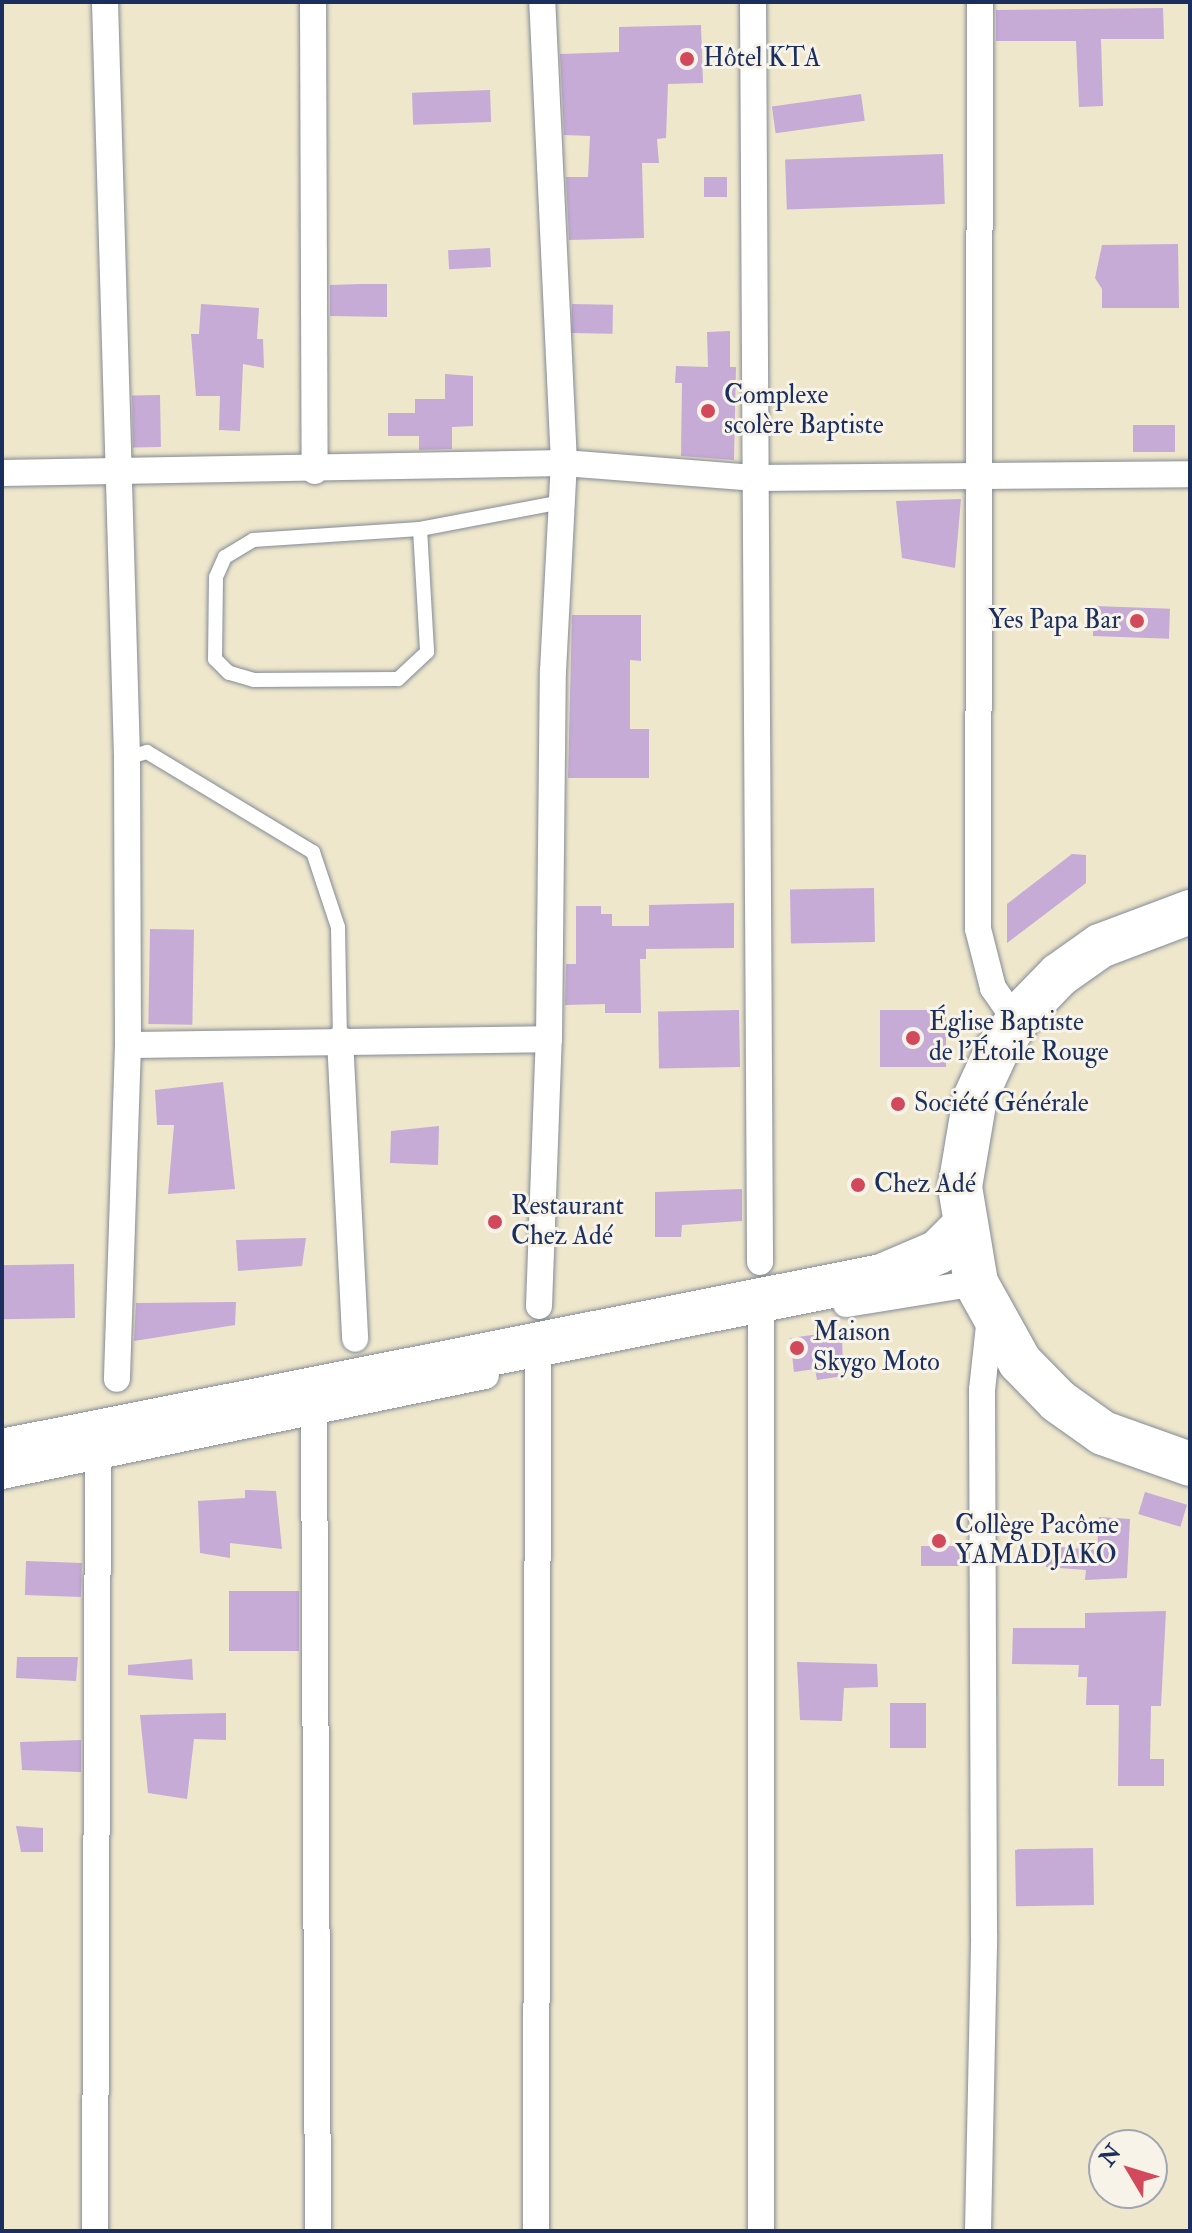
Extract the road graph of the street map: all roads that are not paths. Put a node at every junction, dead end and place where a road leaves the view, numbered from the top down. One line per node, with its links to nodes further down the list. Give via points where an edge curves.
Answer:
1 (105, 2): 7 (street)
2 (313, 2): 8 (street)
3 (542, 2): 6 (street)
4 (753, 2): 12 (street)
5 (980, 2): 11 (street)
6 (564, 463): 8 (street); 12 (street); 13 (street)
7 (121, 470): 8 (street); 9 (street); 15 (street)
8 (315, 471)
9 (2, 473)
10 (1190, 474): 11 (street)
11 (982, 476): 12 (street); 17 (street, via 978,929 993,988)
12 (756, 478): 22 (street)
13 (562, 502): 14 (lane); 19 (street, via 553,671)
14 (420, 529): 14 (lane, via 253,540 225,557 216,577 215,659 229,673 254,680 398,679 427,652)
15 (127, 758): 18 (lane, via 147,752 313,852 338,927); 20 (street)
16 (1190, 912): 17 (highway, via 1134,929 1090,953 1050,983)
17 (1016, 1021): 21 (highway, via 989,1066 970,1115 961,1167)
18 (340, 1039): 19 (street); 20 (street); 26 (street)
19 (549, 1039): 24 (street)
20 (128, 1045): 28 (street)
21 (963, 1227): 23 (highway); 30 (highway, via 938,1252 882,1276)
22 (760, 1262)
23 (983, 1300): 25 (street); 32 (highway, via 1026,1369 1072,1413 1127,1445); 38 (street, via 984,1935)
24 (539, 1306)
25 (761, 1318): 27 (street); 37 (street)
26 (355, 1339)
27 (538, 1365): 29 (street); 36 (street)
28 (117, 1379)
29 (314, 1415): 31 (street); 35 (street)
30 (2, 1451)
31 (98, 1456): 33 (street); 34 (street)
32 (1190, 1464)
33 (2, 1476)
34 (95, 2231)
35 (318, 2231)
36 (536, 2231)
37 (761, 2231)
38 (978, 2231)

